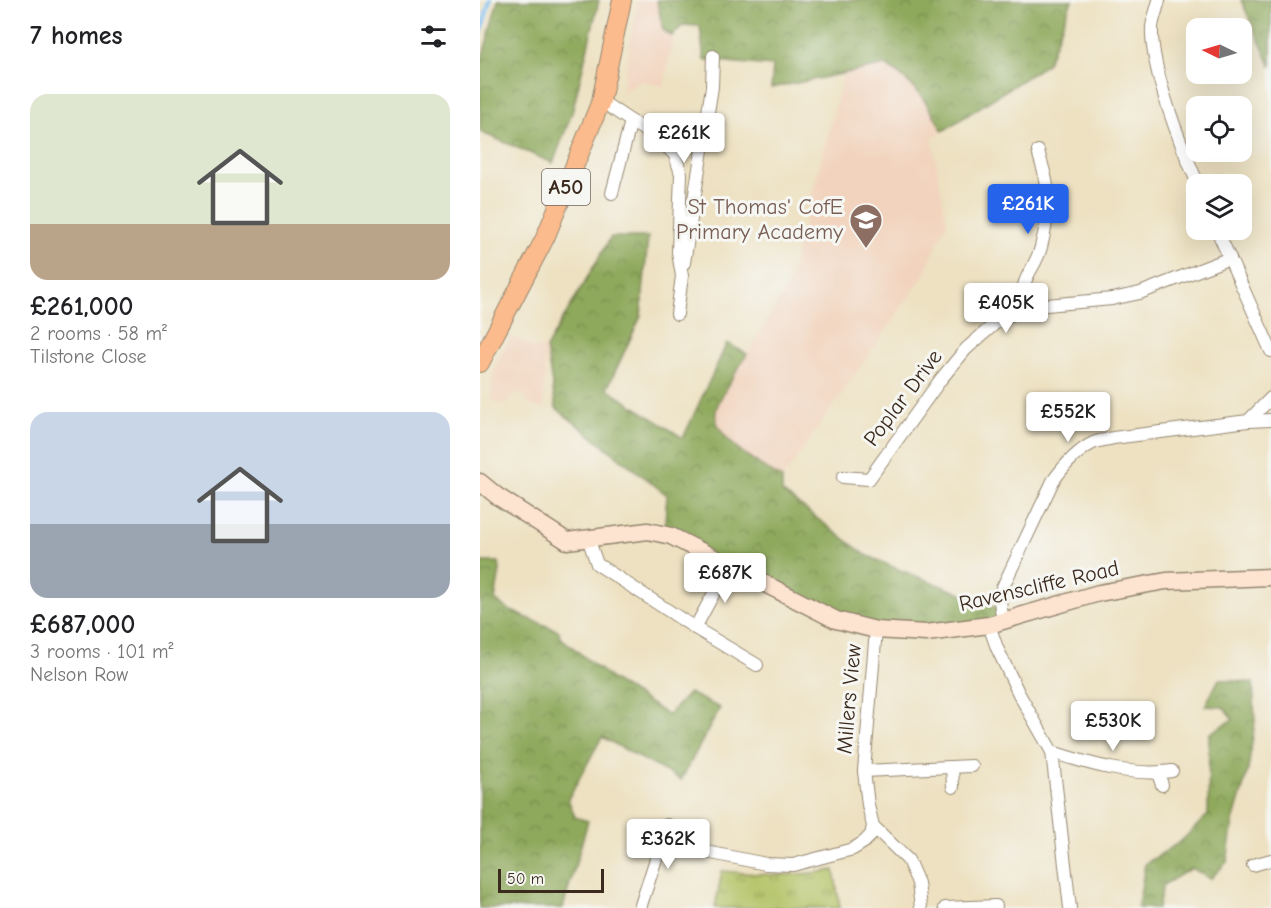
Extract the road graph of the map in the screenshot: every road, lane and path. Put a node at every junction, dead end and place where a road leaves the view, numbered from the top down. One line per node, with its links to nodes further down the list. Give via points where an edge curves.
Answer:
1 (622, 0): 4 (main road, A50)
2 (1159, 0): 7 (street, via 1152,27 1157,64)
3 (713, 56): 11 (street, via 712,87)
4 (601, 101): 5 (street); 15 (main road, A50, via 545,238)
5 (631, 121): 8 (street); 11 (street, via 675,154 681,174 678,252)
6 (1038, 151): 12 (street, via 1047,185 1047,212 1041,248 1023,283)
7 (1193, 174)
8 (612, 193)
9 (1222, 240): 10 (street)
10 (1230, 258): 12 (street, Poplar Drive, via 1140,293); 14 (street)
11 (682, 276): 13 (street)
12 (1025, 307): 19 (street, Poplar Drive, via 998,321 966,349 869,479)
13 (677, 314)
14 (1271, 351)
15 (480, 363)
16 (1271, 398): 18 (street)
17 (1271, 420): 18 (street)
18 (1248, 421): 24 (street, via 1113,438 1094,443 1077,455 1053,481 999,595)
19 (843, 477)
20 (480, 482): 21 (street, Ravenscliffe Road, via 567,541)
21 (588, 538): 22 (street, Ravenscliffe Road, via 648,531 670,536); 25 (street, via 597,564)
22 (729, 565): 25 (street); 26 (street, Ravenscliffe Road, via 836,620)
23 (1271, 577): 24 (street, Ravenscliffe Road, via 1166,581 1099,593)
24 (996, 623): 26 (street, Ravenscliffe Road, via 926,633); 28 (street, via 997,648)
25 (694, 628): 27 (street)
26 (876, 630): 31 (street, Millers View)
27 (757, 665)
28 (1052, 752): 32 (street, via 1160,779); 44 (street)
29 (972, 766): 30 (street, Millers View)
30 (952, 767): 31 (street, Millers View); 33 (street)
31 (864, 771): 35 (street, Millers View)
32 (1172, 771)
33 (953, 787)
34 (667, 825): 36 (street)
35 (873, 826): 36 (street, via 871,835 853,849 793,865 766,864); 42 (street, via 908,860 918,883)
36 (662, 843): 41 (street)
37 (1271, 861): 38 (street)
38 (1253, 866)
39 (996, 906): 40 (street)
40 (979, 907): 43 (street)
41 (640, 908)
42 (921, 908)
43 (945, 908)
44 (1070, 908)

